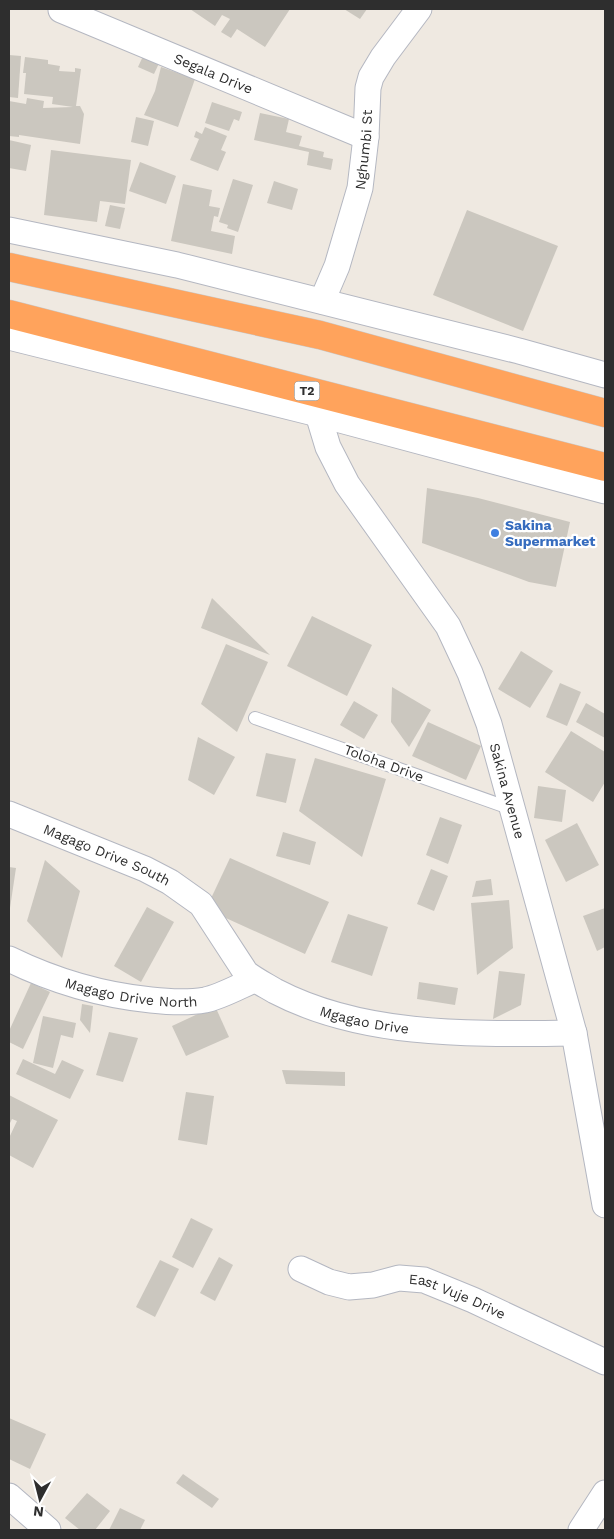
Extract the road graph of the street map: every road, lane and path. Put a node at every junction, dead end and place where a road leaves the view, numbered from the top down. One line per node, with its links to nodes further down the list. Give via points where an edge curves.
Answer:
1 (420, 9): 3 (street, Nghumbi St, via 371,77)
2 (61, 10): 3 (street, Segala Drive)
3 (366, 137): 6 (street, Nghumbi St, via 360,188 337,266)
4 (9, 230): 6 (street, via 178,265)
5 (9, 267): 10 (highway, via 320,335)
6 (322, 302): 9 (street)
7 (9, 314): 12 (highway, T2)
8 (9, 337): 11 (street)
9 (605, 375)
10 (605, 413)
11 (318, 414): 13 (street); 15 (street, Sakina Avenue, via 328,447 347,484 448,626 486,716)
12 (605, 467)
13 (605, 491)
14 (255, 718): 15 (lane, Toloha Drive)
15 (512, 809): 20 (street, Sakina Avenue)
16 (9, 814): 17 (street, Magago Drive South, via 146,869)
17 (201, 904): 19 (street, Mgagao Drive, via 230,945 241,968)
18 (9, 958): 19 (street, Magago Drive North, via 74,986 128,998 166,1002 206,1000)
19 (254, 980): 20 (street, Mgagao Drive, via 301,1004 376,1023 500,1033)
20 (574, 1033): 21 (street, Sakina Avenue)
21 (605, 1205)
22 (301, 1269): 23 (street, East Vuje Drive, via 349,1287 399,1278 424,1280)
23 (605, 1362)
24 (605, 1493): 27 (street)
25 (9, 1496): 26 (street)
26 (48, 1530)
27 (582, 1530)

